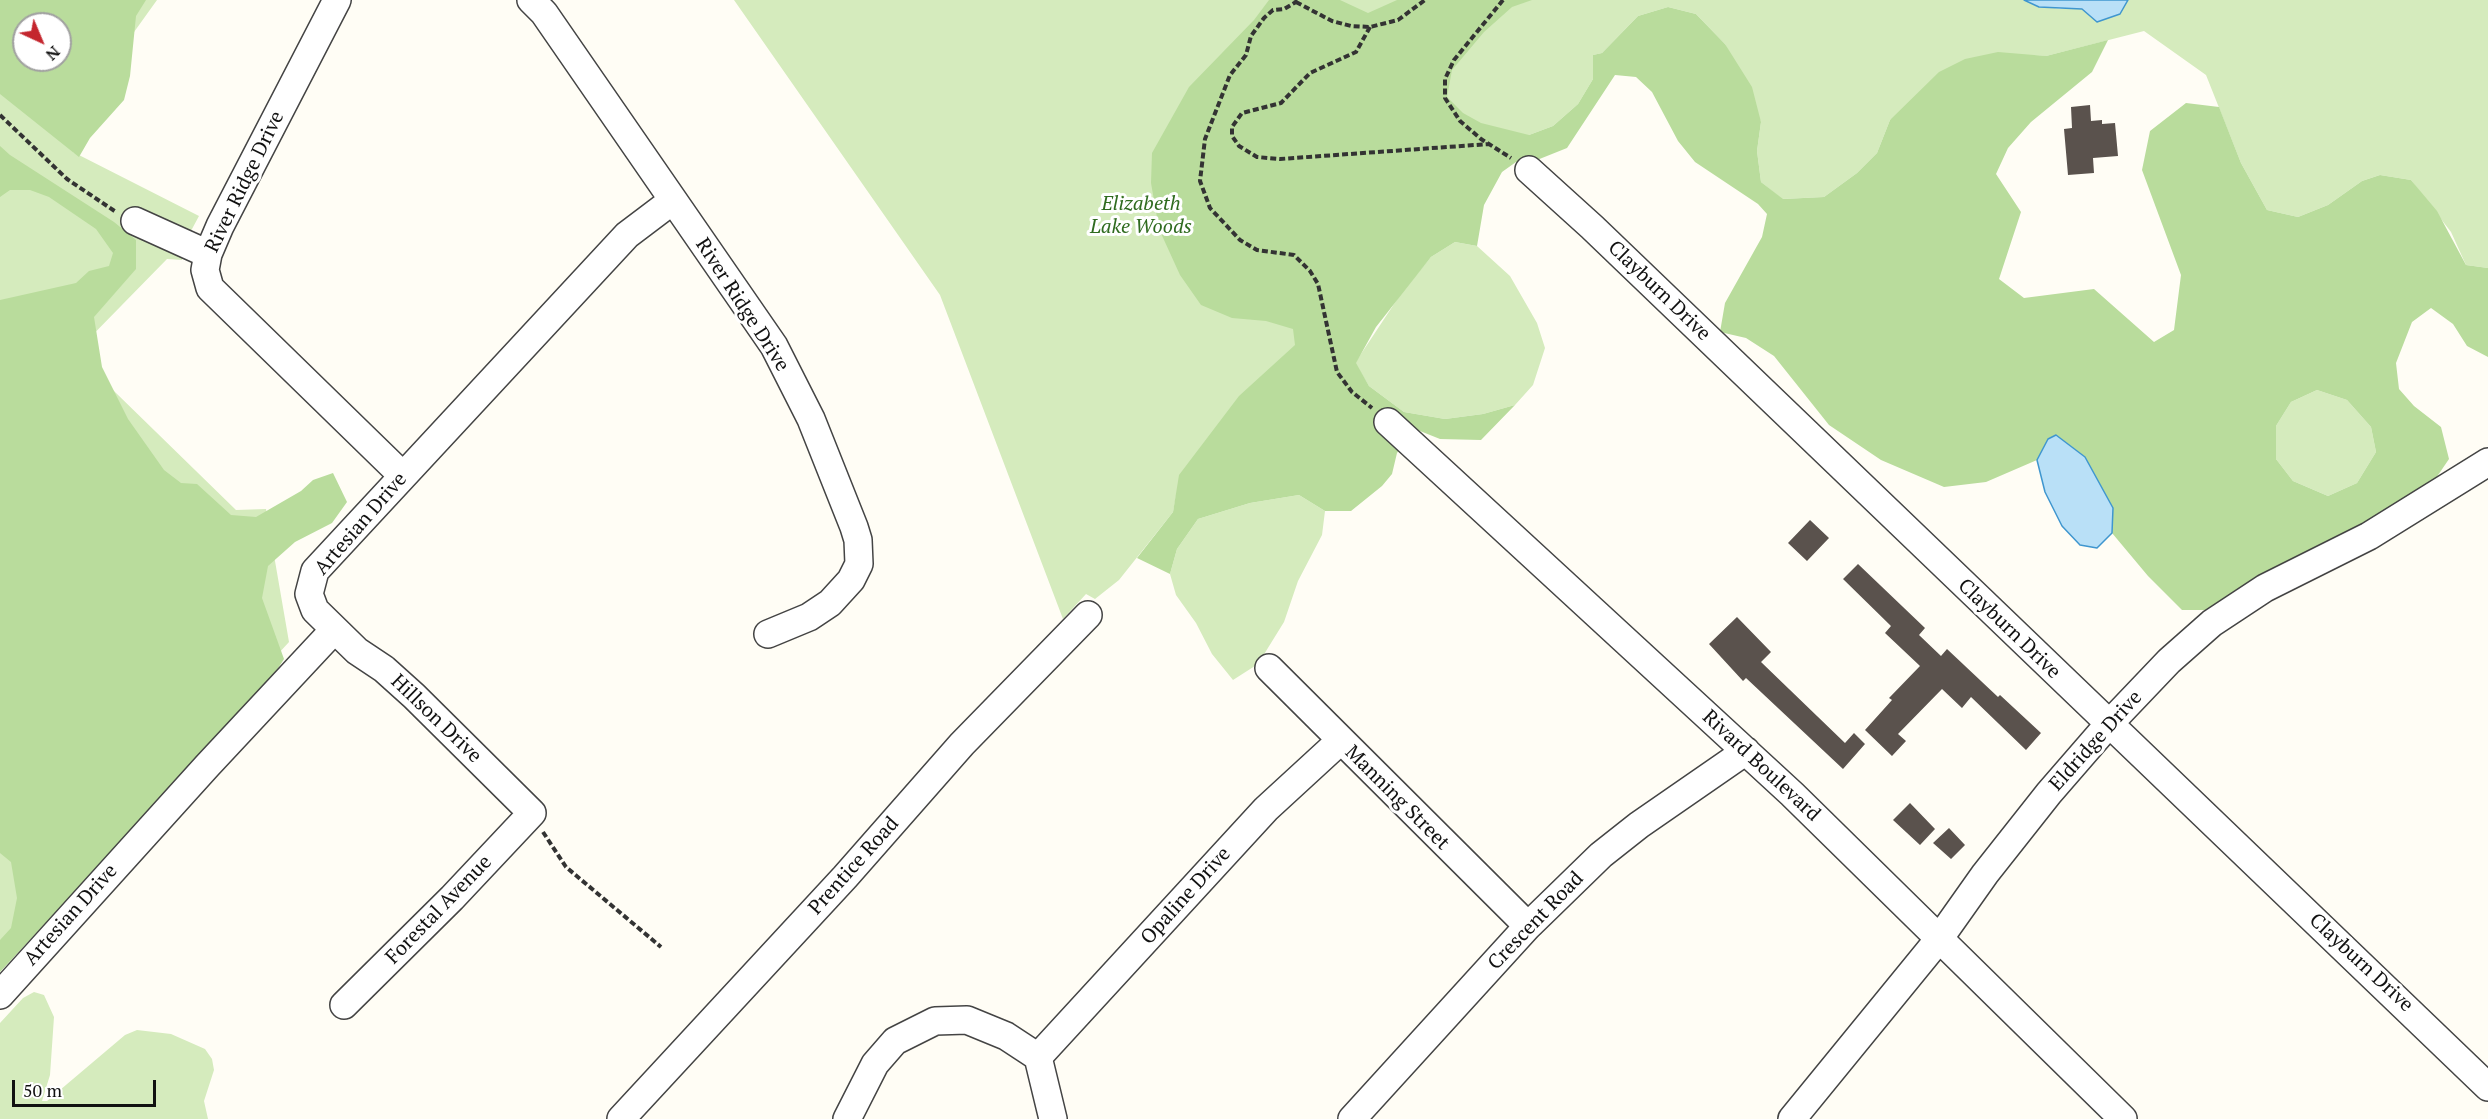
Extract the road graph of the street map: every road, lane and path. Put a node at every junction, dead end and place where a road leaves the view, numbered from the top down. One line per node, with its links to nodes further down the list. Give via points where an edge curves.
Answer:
1 (338, 0): 12 (street, River Ridge Drive)
2 (531, 0): 10 (street, River Ridge Drive)
3 (1425, 0): 6 (path, via 1398,20)
4 (1503, 0): 8 (path, via 1454,60 1445,79 1444,98 1460,121)
5 (1296, 1): 6 (path, via 1332,21); 13 (path, via 1284,9 1273,10 1251,36 1246,55 1230,75 1205,139 1200,181 1210,208 1240,240 1257,249 1294,255 1310,271 1318,284 1337,372 1352,392)
6 (1370, 27): 8 (path, via 1356,52 1310,73 1281,103 1242,113 1232,127 1232,136 1239,146 1257,157 1280,159)
7 (0, 115): 11 (path, via 67,179 111,210)
8 (1489, 144): 9 (path)
9 (1529, 170): 20 (street, Clayburn Drive)
10 (672, 201): 15 (street, Artesian Drive, via 627,235); 18 (street, River Ridge Drive, via 774,346 811,419 858,540 859,564 851,580 830,603 809,617)
11 (135, 221): 12 (street)
12 (208, 254): 15 (street, River Ridge Drive, via 210,288)
13 (1388, 423): 22 (street, Rivard Boulevard)
14 (2488, 462): 20 (street, Eldridge Drive, via 2369,536 2265,588 2212,624 2169,661)
15 (403, 476): 17 (street, Artesian Drive, via 315,571 309,594 315,610)
16 (1088, 615): 31 (street, Prentice Road, via 970,736)
17 (334, 630): 23 (street, Hillson Drive, via 414,696); 27 (street, Artesian Drive)
18 (768, 634)
19 (1269, 668): 21 (street, Manning Street)
20 (2108, 725): 25 (street, Eldridge Drive, via 1985,874); 30 (street, Clayburn Drive)
21 (1340, 741): 24 (street, Manning Street); 29 (street, Opaline Drive, via 1266,808)
22 (1746, 751): 24 (street, Crescent Road, via 1629,832); 25 (street, Rivard Boulevard)
23 (532, 813): 26 (path, via 566,867); 28 (street, Forestal Avenue)
24 (1528, 926): 34 (street, Crescent Road)
25 (1939, 939): 35 (street, Eldridge Drive); 36 (street, Rivard Boulevard)
26 (661, 947)
27 (0, 995)
28 (344, 1005)
29 (1038, 1057): 32 (street, via 1006,1036 967,1020 935,1021 895,1041 875,1064); 33 (street)
30 (2488, 1087)
31 (621, 1119)
32 (847, 1119)
33 (1053, 1119)
34 (1352, 1119)
35 (1792, 1119)
36 (2123, 1119)

